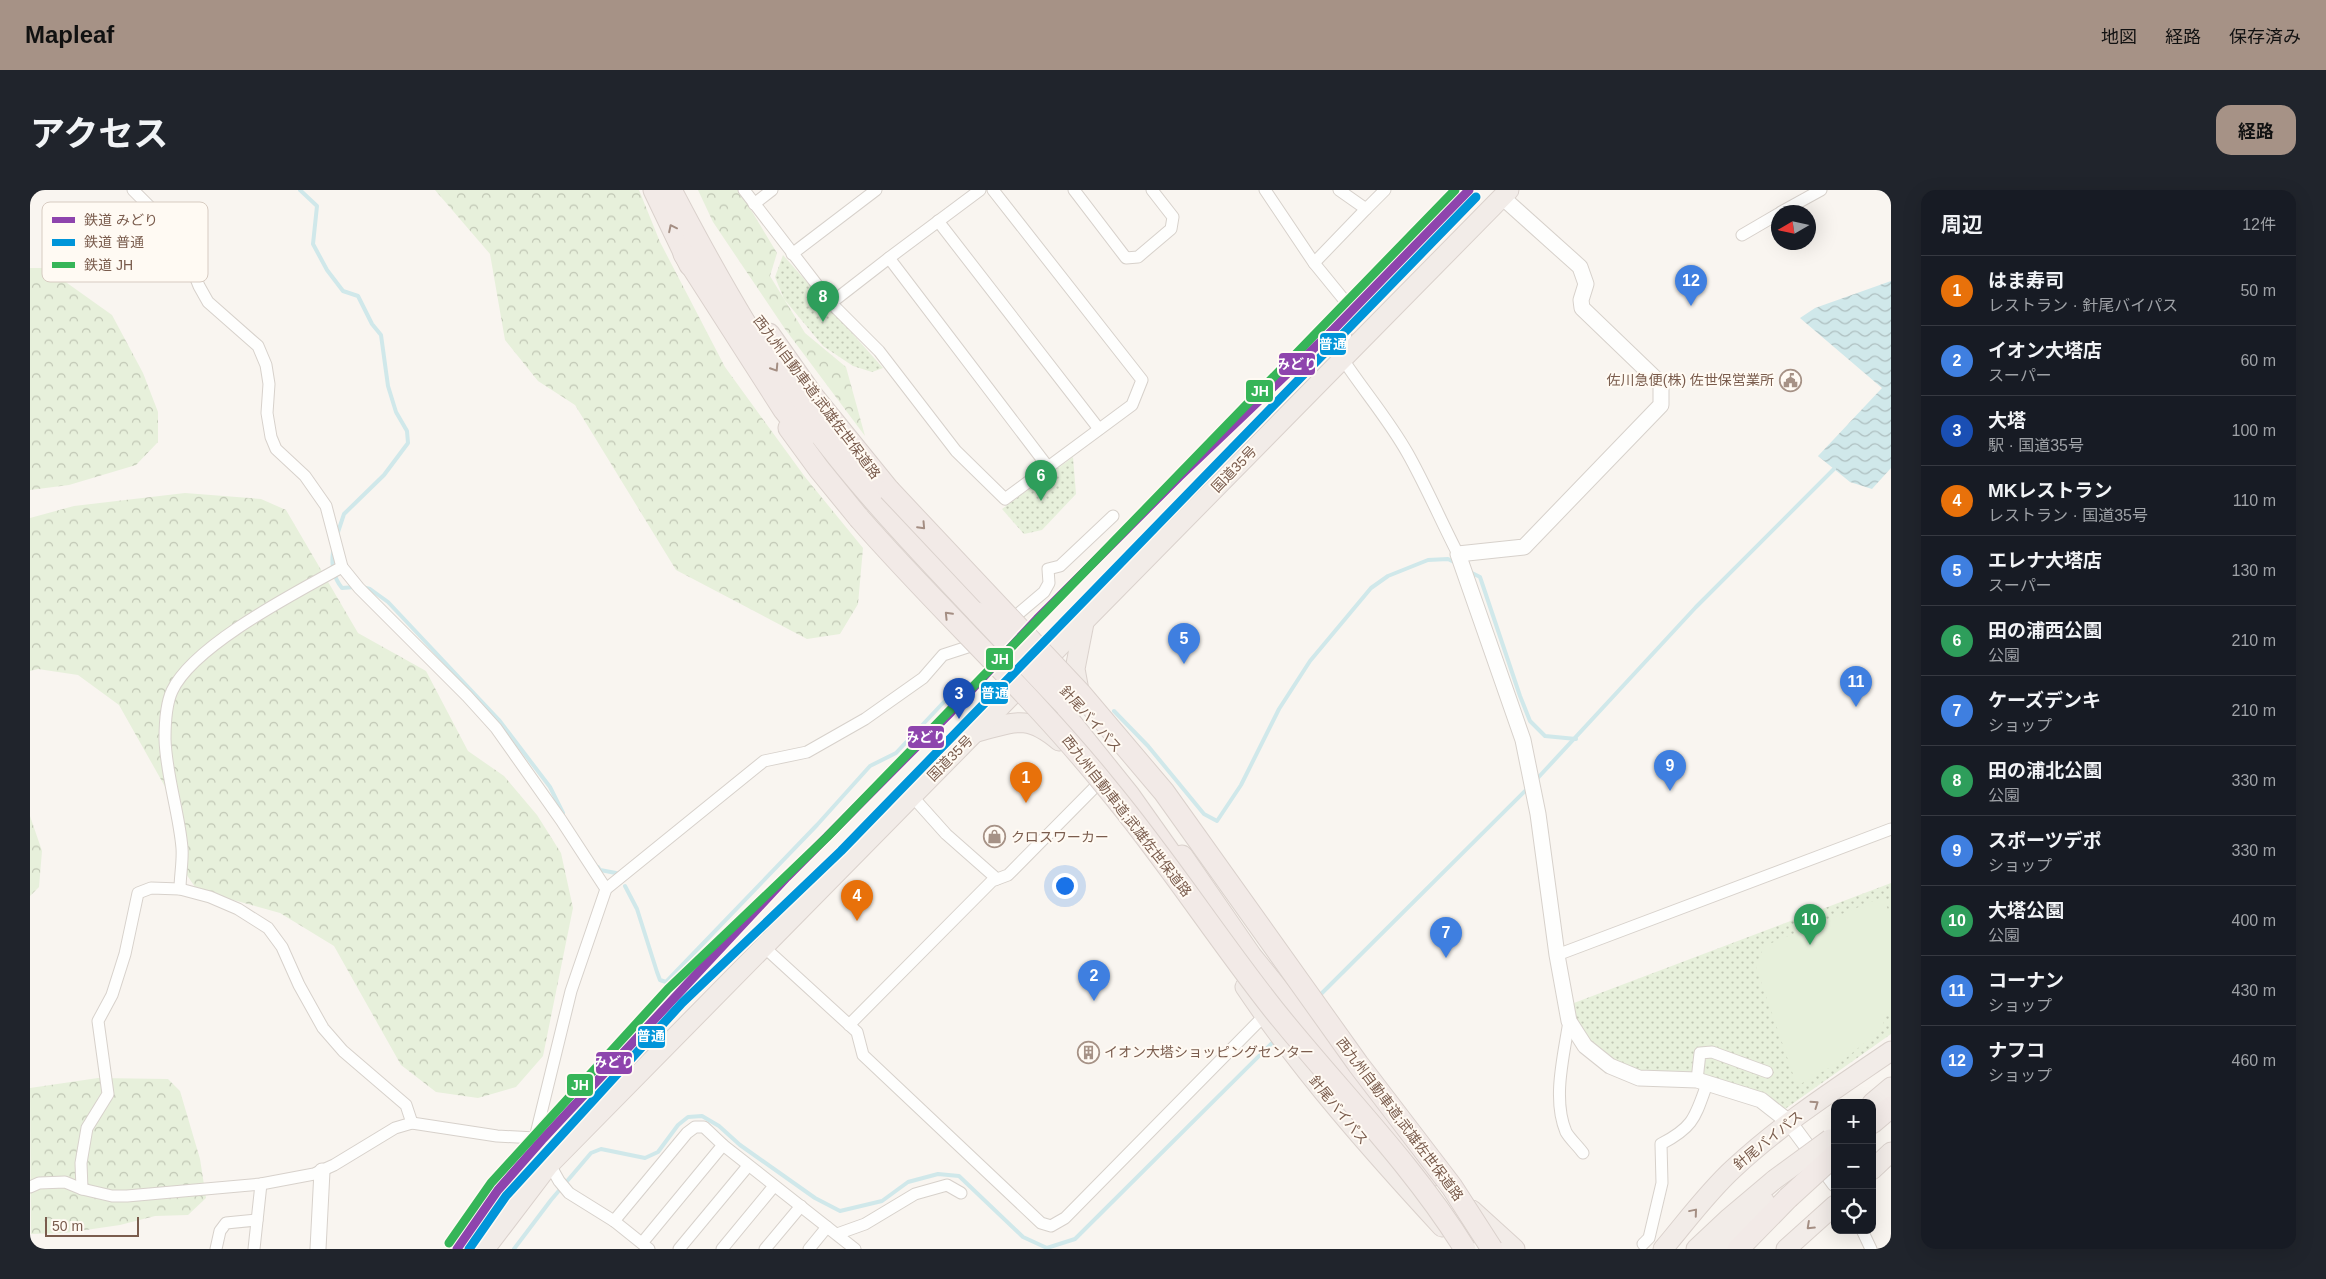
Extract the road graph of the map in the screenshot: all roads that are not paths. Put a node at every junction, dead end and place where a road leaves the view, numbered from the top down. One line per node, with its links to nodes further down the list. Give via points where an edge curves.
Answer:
1 (133, 190): 17 (street)
2 (654, 190): 24 (highway, 西九州自動車道;武雄佐世保道路, one-way to 2)
3 (672, 190): 36 (highway, one-way to 36, via 727,290 798,403 882,511)
4 (679, 190): 103 (highway, 西九州自動車道;武雄佐世保道路, one-way to 103, bridge, via 744,298 812,395 889,490 1081,694 1164,792 1352,1056 1447,1180)
5 (744, 190): 18 (street)
6 (772, 190): 18 (street)
7 (876, 190): 25 (street)
8 (980, 190): 22 (street)
9 (993, 190): 31 (street, via 1142,380 1132,405)
10 (1074, 190): 11 (street, via 1126,258 1138,257 1171,229 1173,216)
11 (1152, 190)
12 (1265, 190): 27 (street)
13 (1339, 190): 20 (street)
14 (1385, 190): 20 (street)
15 (1820, 190): 19 (street)
16 (1505, 194): 30 (highway, 国道35号); 34 (street, via 1580,267 1586,284 1582,308 1660,384 1661,404 1524,547)
17 (145, 202)
18 (754, 204): 25 (street)
19 (1794, 205)
20 (1366, 210): 27 (street)
21 (1771, 218): 23 (street)
22 (938, 221): 26 (street); 31 (street)
23 (1742, 235)
24 (684, 254): 36 (highway, via 784,410 819,454 884,528); 101 (highway, 西九州自動車道;武雄佐世保道路, one-way to 24, bridge, via 1411,1173 1274,1010 1108,788 1063,736 904,570 819,469 743,359)
25 (792, 254): 29 (street)
26 (888, 258): 29 (street); 32 (street)
27 (1314, 263): 30 (street, via 1345,301 1348,325)
28 (197, 282): 35 (street, via 208,302 258,346 266,364 269,384 267,413 270,437 276,450 305,476 326,506)
29 (831, 303): 32 (street, via 879,351 956,451 1005,500)
30 (1342, 358): 34 (street, via 1408,454); 37 (highway, 国道35号)
31 (1099, 429): 32 (street)
32 (1048, 467)
33 (1113, 516): 48 (street, via 1060,566 1048,569 1049,583 1044,592 986,640 943,655 922,678 872,714 807,752 764,761)
34 (1458, 554): 50 (street, via 1523,740 1534,794)
35 (342, 567): 47 (street, via 214,644 184,672 172,692 165,741 182,850); 48 (street, via 496,728 562,820)
36 (976, 615): 39 (highway, bridge)
37 (1084, 622): 38 (highway, 国道35号); 40 (highway, via 1075,669 1081,698)
38 (1028, 679): 40 (highway, 針尾バイパス, via 1043,678 1060,683); 41 (highway, 国道35号); 42 (highway, 針尾バイパス, via 1029,694 1036,712)
39 (1063, 708): 51 (highway, via 1160,836); 51 (highway, via 1101,747 1165,831 1251,956)
40 (1090, 714): 51 (highway, 針尾バイパス, via 1203,856)
41 (976, 732): 42 (highway, via 1019,722 1032,723); 44 (highway, 国道35号)
42 (1059, 741): 43 (highway, 針尾バイパス)
43 (1096, 786): 46 (street, via 1008,875); 51 (highway, 針尾バイパス, via 1185,902)
44 (912, 796): 46 (street, via 946,834); 49 (highway, 国道35号)
45 (1891, 829): 50 (street)
46 (997, 879): 53 (street)
47 (180, 889): 63 (street, via 231,906 268,928 282,947 323,1028 343,1051 406,1105); 78 (street, via 151,888 138,893 125,954 112,995 98,1021 108,1094 87,1128 81,1163)
48 (606, 889): 64 (street, via 571,991)
49 (764, 947): 53 (street); 72 (highway, 国道35号)
50 (1556, 955): 52 (street)
51 (1279, 1008): 53 (street, via 1065,1218 1051,1226 1041,1223 863,1055 857,1032); 54 (highway, bridge); 54 (highway, 針尾バイパス)
52 (1569, 1021): 57 (street, via 1585,1046 1610,1066 1640,1078); 68 (street, via 1560,1109 1567,1133)
53 (849, 1025)
54 (1299, 1028): 79 (highway, via 1401,1141); 85 (highway); 102 (highway, 針尾バイパス)
55 (1891, 1051): 62 (highway, 針尾バイパス, one-way to 55)
56 (1767, 1072): 57 (street, via 1712,1052 1700,1053)
57 (1702, 1082): 62 (street, via 1761,1100); 89 (street, via 1697,1113 1690,1126 1661,1144 1662,1183 1649,1238)
58 (1891, 1087): 59 (highway)
59 (1876, 1100)
60 (1891, 1107): 61 (highway)
61 (1876, 1120)
62 (1789, 1122): 73 (street); 106 (highway, 針尾バイパス, one-way to 62, via 1732,1170)
63 (412, 1123): 64 (street, via 497,1136); 71 (street, via 395,1128)
64 (535, 1138): 72 (street)
65 (1832, 1144): 77 (highway, bridge)
66 (722, 1145): 69 (street); 84 (street, via 704,1128 695,1127 687,1132); 90 (street)
67 (1891, 1152): 70 (highway)
68 (1583, 1153)
69 (748, 1166): 75 (street); 96 (street)
70 (1876, 1166)
71 (322, 1171): 74 (street); 94 (street)
72 (554, 1173): 84 (street, via 569,1193); 95 (highway, 国道35号)
73 (1831, 1179)
74 (261, 1184): 78 (street, via 126,1196); 83 (street)
75 (774, 1186): 81 (street); 97 (street)
76 (30, 1187): 78 (street, via 40,1183 65,1182)
77 (1781, 1188): 107 (highway, via 1729,1218); 108 (highway); 109 (highway)
78 (82, 1189)
79 (1452, 1192): 104 (highway); 105 (highway)
80 (961, 1193): 87 (street, via 947,1185 931,1189 903,1200 865,1224)
81 (801, 1206): 86 (street); 98 (street)
82 (1831, 1209): 110 (highway, one-way to 110)
83 (257, 1220): 92 (street, via 226,1222 220,1231); 93 (street)
84 (614, 1221): 90 (street)
85 (1441, 1226): 100 (highway)
86 (827, 1227): 87 (street); 99 (street)
87 (837, 1234): 91 (street)
88 (1864, 1234): 111 (street)
89 (1643, 1244)
90 (646, 1246)
91 (851, 1248)
92 (216, 1249)
93 (254, 1249)
94 (318, 1249)
95 (485, 1249)
96 (679, 1249)
97 (722, 1249)
98 (765, 1249)
99 (809, 1249)
100 (1461, 1249)
101 (1465, 1249)
102 (1476, 1249)
103 (1492, 1249)
104 (1506, 1249)
105 (1515, 1249)
106 (1663, 1249)
107 (1696, 1249)
108 (1718, 1249)
109 (1738, 1249)
110 (1786, 1249)
111 (1871, 1249)

